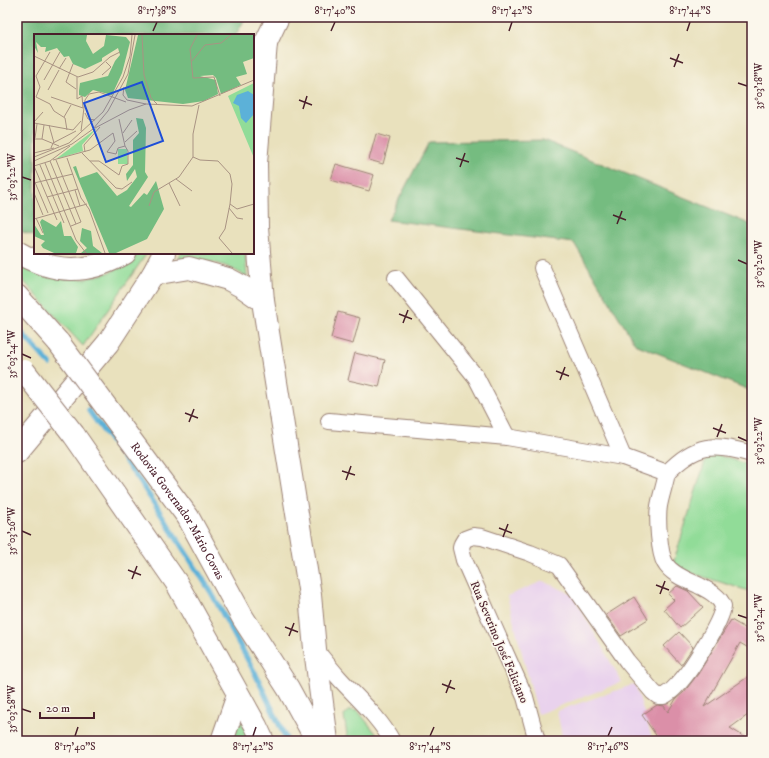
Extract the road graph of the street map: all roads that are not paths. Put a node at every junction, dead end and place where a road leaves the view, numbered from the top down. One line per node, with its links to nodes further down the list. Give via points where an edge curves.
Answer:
1 (278, 17): 2 (main road)
2 (260, 48): 3 (main road); 11 (main road, via 256,164 257,227)
3 (254, 67)
4 (17, 252): 5 (main road, via 52,268 67,270 100,264)
5 (123, 254)
6 (163, 254): 8 (main road)
7 (542, 268): 17 (street)
8 (153, 274): 11 (main road, via 189,268 228,279); 15 (main road, via 108,343)
9 (396, 278): 14 (street, via 476,377)
10 (17, 296): 23 (main road, Rodovia Governador Mário Covas, bridge, via 59,343 188,517)
11 (263, 301): 19 (main road, via 310,595)
12 (20, 367): 20 (main road, bridge, via 74,435 176,582)
13 (329, 421): 14 (street)
14 (507, 437): 17 (street)
15 (17, 452)
16 (752, 454): 18 (street, via 733,448 706,447 675,465)
17 (624, 457): 18 (street)
18 (668, 473): 26 (street, Rua Severino José Feliciano, via 659,507 659,542 664,562 680,576 717,597 722,611 679,684 664,696 652,692 627,661 560,565 530,552 482,537 468,537 462,544 464,560 525,697)
19 (315, 649): 24 (main road); 25 (street, via 362,702)
20 (238, 695): 21 (main road); 22 (main road)
21 (222, 741)
22 (263, 741)
23 (317, 741)
24 (328, 741)
25 (392, 741)
26 (537, 741)

